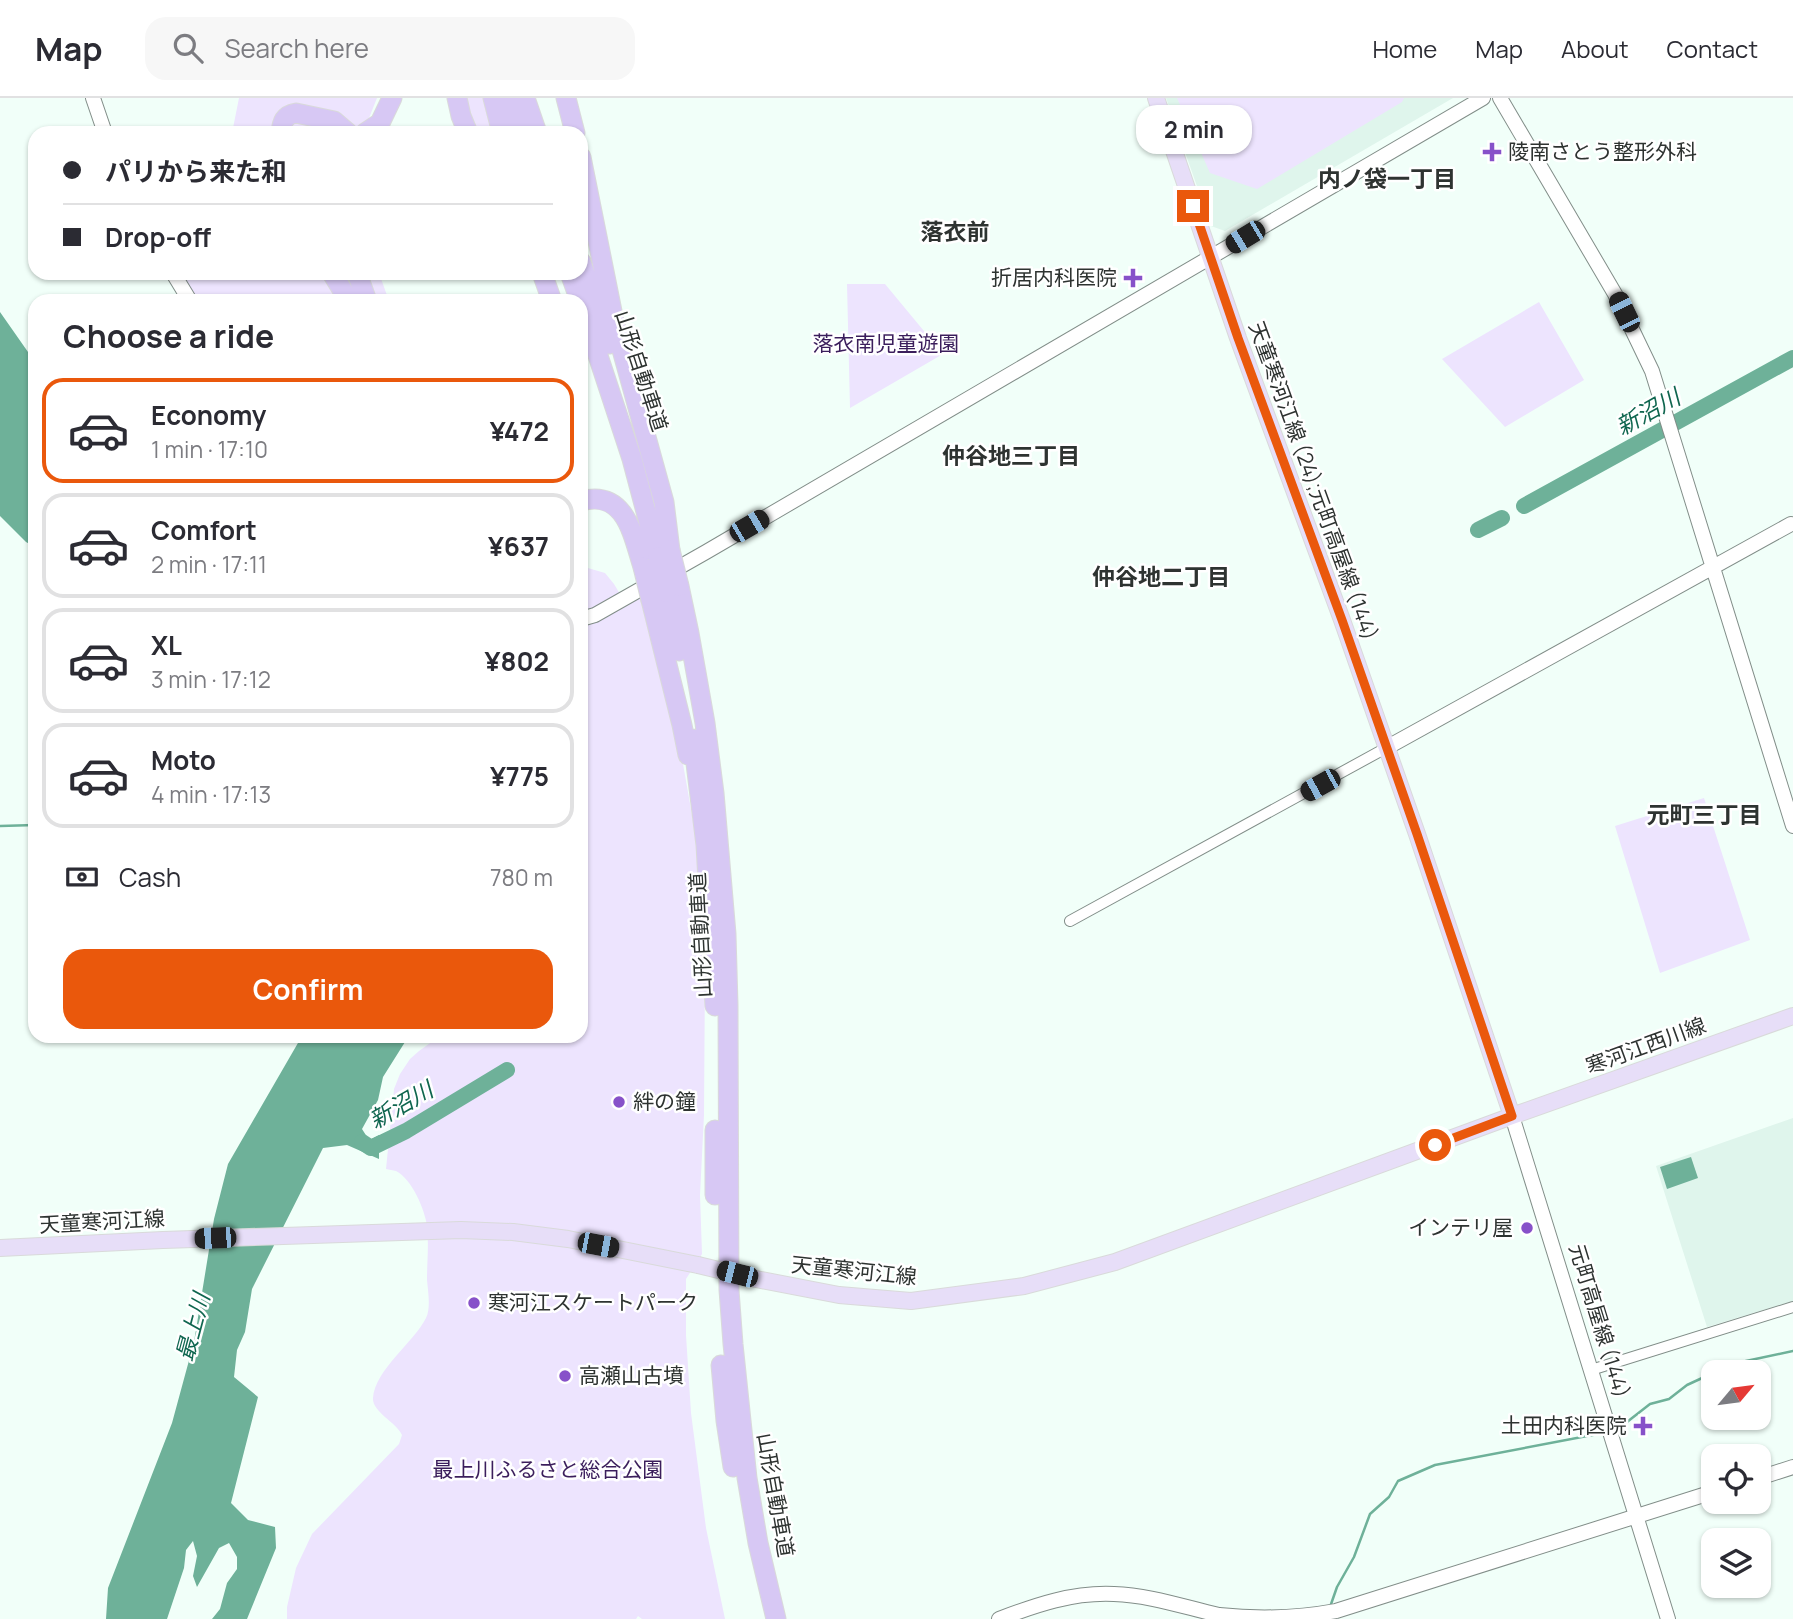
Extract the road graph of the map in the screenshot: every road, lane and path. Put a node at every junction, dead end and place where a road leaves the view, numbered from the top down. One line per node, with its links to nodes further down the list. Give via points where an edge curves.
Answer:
1 (93, 98): 11 (street)
2 (392, 98): 14 (highway)
3 (457, 98): 15 (highway)
4 (493, 98): 16 (highway)
5 (509, 98): 17 (highway)
6 (525, 98): 18 (highway)
7 (566, 98): 19 (highway)
8 (1156, 98): 21 (main road, 天童寒河江線 (24);元町高屋線 (144))
9 (1483, 98): 21 (street)
10 (1500, 98): 27 (street, via 1615,294 1652,370)
11 (103, 126)
12 (282, 126): 13 (highway, via 285,117 296,113)
13 (340, 126)
14 (377, 126)
15 (466, 126)
16 (500, 126)
17 (519, 126)
18 (535, 126)
19 (573, 126)
20 (588, 192): 26 (highway, via 614,321 664,502)
21 (1210, 258): 29 (street); 30 (main road, 天童寒河江線 (24);元町高屋線 (144))
22 (587, 280): 26 (highway, 山形自動車道, via 645,456)
23 (588, 327): 26 (highway, 山形自動車道, via 632,459)
24 (588, 500): 26 (highway, via 599,499 621,511)
25 (1791, 524): 27 (street)
26 (657, 558): 28 (highway, 山形自動車道, bridge)
27 (1713, 567): 30 (street); 31 (street)
28 (665, 593): 33 (highway, 山形自動車道, via 691,724); 33 (highway, 山形自動車道, via 694,658 713,781)
29 (588, 617)
30 (1386, 748): 32 (street); 36 (main road, 天童寒河江線 (24);元町高屋線 (144))
31 (1793, 826)
32 (1070, 921)
33 (719, 937): 34 (highway, 山形自動車道)
34 (720, 963): 44 (highway, 山形自動車道, via 720,1347 735,1481); 45 (highway, 山形自動車道, via 729,1290 740,1420 758,1543)
35 (1793, 1016): 36 (main road, 寒河江西川線)
36 (1512, 1116): 37 (main road, 天童寒河江線, bridge, via 1115,1262 1024,1286 911,1301 839,1294 513,1232); 39 (street, 元町高屋線 (144))
37 (0, 1248)
38 (1793, 1307): 39 (street)
39 (1591, 1370): 43 (street, 元町高屋線 (144))
40 (1793, 1467): 41 (street)
41 (1771, 1474)
42 (1701, 1496): 43 (street)
43 (1636, 1515): 46 (street, via 1329,1612 1293,1618 1240,1618 1110,1594 1079,1595); 47 (street, 元町高屋線 (144))
44 (762, 1619)
45 (776, 1619)
46 (999, 1619)
47 (1668, 1619)

